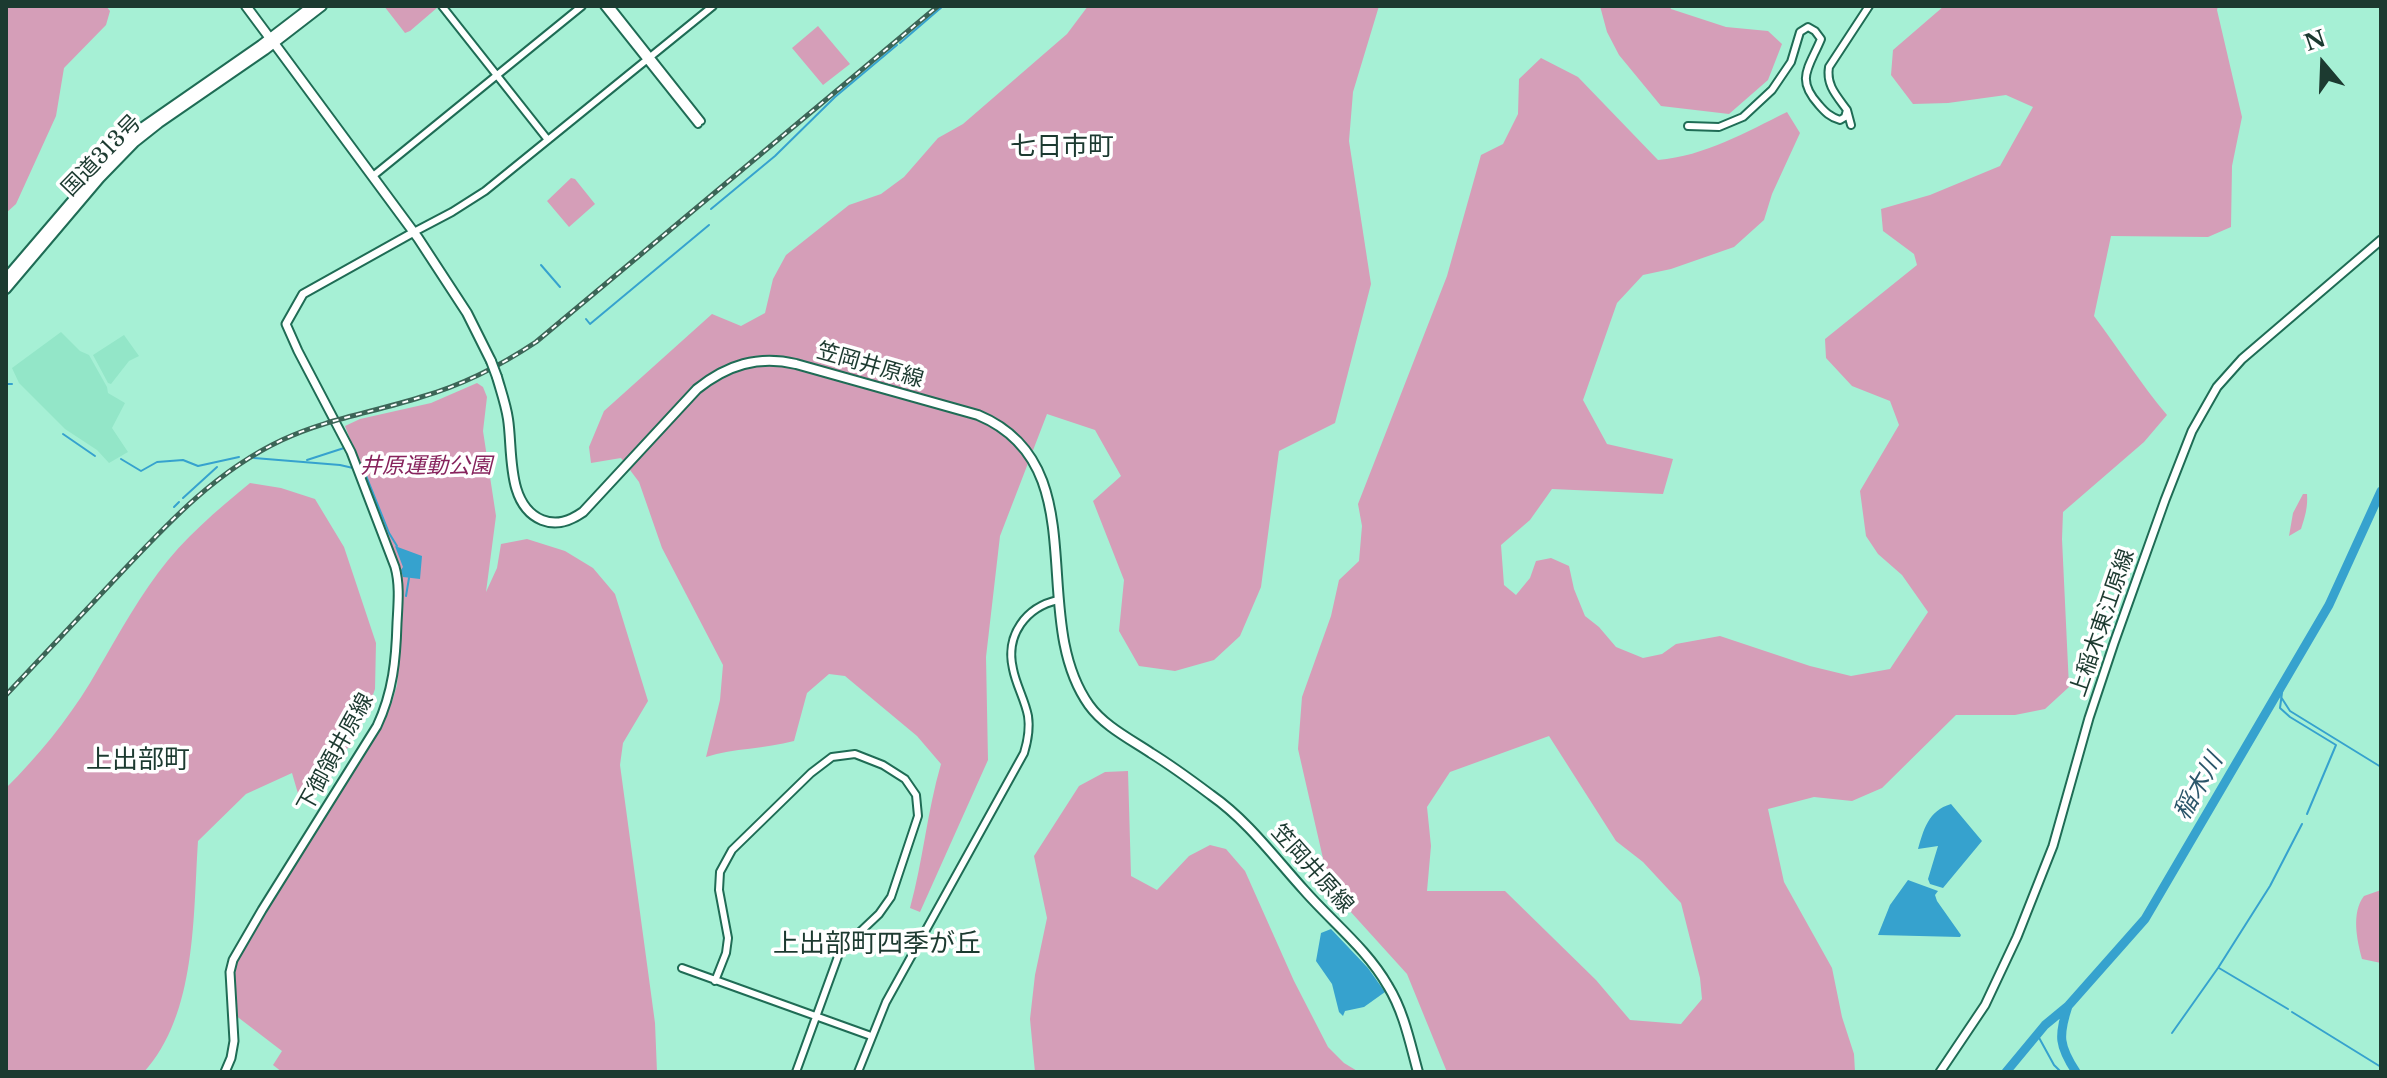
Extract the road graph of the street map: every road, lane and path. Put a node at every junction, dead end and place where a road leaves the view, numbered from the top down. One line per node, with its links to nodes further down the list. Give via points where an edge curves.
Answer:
1 (246, 6): 10 (main road)
2 (312, 6): 10 (main road)
3 (322, 6): 10 (main road)
4 (442, 6): 12 (street)
5 (582, 6): 12 (street)
6 (604, 6): 11 (street)
7 (610, 6): 11 (street)
8 (713, 6): 11 (street)
9 (1869, 6): 13 (street, via 1829,67 1832,90)
10 (272, 41): 18 (main road, 笠岡井原線); 21 (main road, 国道313号, via 140,129); 22 (main road, 国道313号, via 127,150)
11 (649, 59): 14 (street); 17 (street)
12 (497, 75): 17 (street); 18 (street)
13 (1847, 110): 15 (street); 16 (street, via 1837,120 1807,92 1804,81 1821,39 1808,27 1800,32 1791,62 1772,90 1743,117 1719,127)
14 (700, 123)
15 (1851, 125)
16 (1688, 126)
17 (548, 140): 19 (street, via 475,198)
18 (373, 176): 19 (main road, 笠岡井原線)
19 (414, 232): 23 (main road, 笠岡井原線, bridge, via 469,316 491,361 508,416 515,481 522,503 537,518 566,522 583,512 697,389 721,372 754,361 783,361 978,415 1004,427 1039,470 1050,509); 28 (main road, 下御領井原線, via 303,294 286,324 351,452 395,567 395,667 377,726 233,960 234,1041)
20 (2381, 240): 32 (main road, 上稲木東江原線, via 2242,359 2198,420 2114,643 2053,846 2023,924 1995,987)
21 (6, 278)
22 (6, 289)
23 (1058, 600): 27 (street, via 1032,610 1012,644 1012,665 1029,726 1024,753); 31 (main road, 笠岡井原線, via 1066,656 1092,709 1230,810 1340,926 1390,989)
24 (682, 968): 25 (street)
25 (715, 981): 26 (street); 26 (street, via 727,944 719,890 726,858 820,765 855,754 905,779 916,795 918,816 891,897 843,946)
26 (817, 1015): 27 (street); 29 (street)
27 (871, 1036): 30 (street)
28 (225, 1072)
29 (796, 1072)
30 (858, 1072)
31 (1418, 1072)
32 (1940, 1072)

